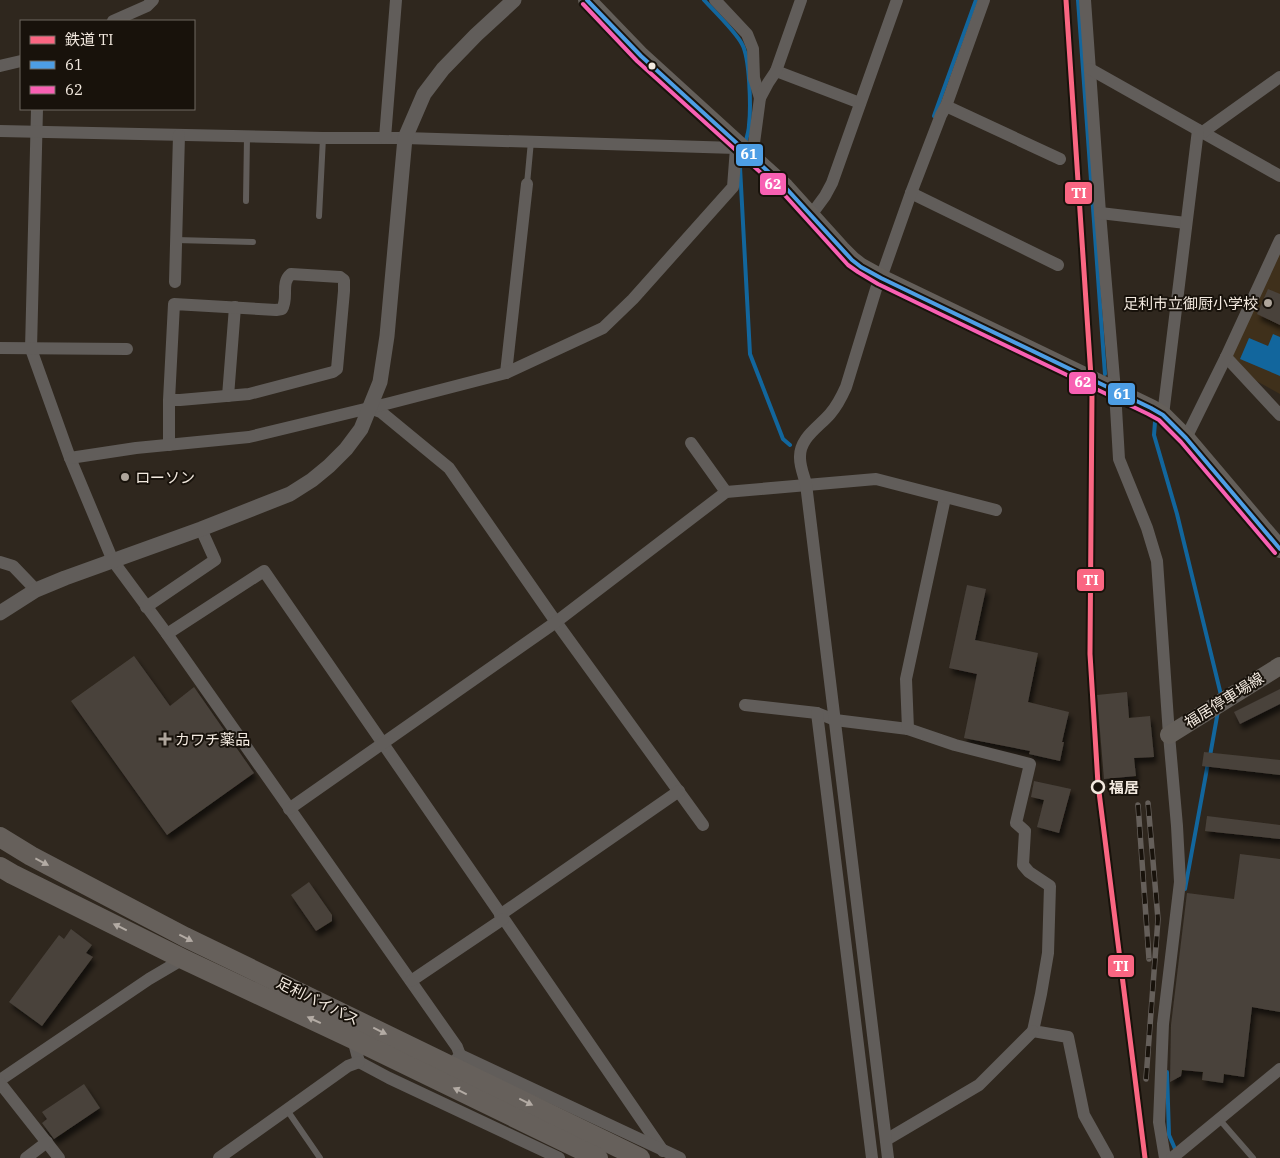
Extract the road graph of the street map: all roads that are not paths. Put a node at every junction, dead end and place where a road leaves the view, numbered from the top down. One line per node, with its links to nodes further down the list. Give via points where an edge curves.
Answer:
1 (153, 0): 10 (street)
2 (396, 0): 26 (street)
3 (514, 0): 27 (street, via 443,69 424,94)
4 (587, 0): 29 (main road, via 641,56)
5 (715, 0): 16 (street, via 747,34 753,49 754,78)
6 (801, 0): 14 (street)
7 (897, 0): 17 (street)
8 (984, 0): 18 (street)
9 (1085, 0): 13 (street)
10 (115, 20)
11 (20, 61): 12 (street)
12 (0, 66)
13 (1090, 69): 21 (street); 35 (street)
14 (776, 71): 16 (street); 17 (street)
15 (1280, 77): 21 (street)
16 (760, 98): 29 (street)
17 (860, 103): 36 (street, via 832,183)
18 (946, 106): 30 (street); 33 (street)
19 (37, 110): 22 (street)
20 (0, 131): 22 (street)
21 (1200, 131): 31 (street); 38 (street)
22 (36, 132): 23 (street); 47 (street)
23 (179, 135): 24 (street); 39 (street)
24 (247, 137): 25 (street); 34 (lane)
25 (323, 138): 26 (street); 37 (lane)
26 (385, 138): 27 (street)
27 (405, 138): 28 (street); 54 (street, via 387,336 380,382)
28 (531, 141): 29 (street); 32 (lane)
29 (745, 153): 36 (main road); 50 (street, via 732,187 633,299 602,328)
30 (1060, 159)
31 (1280, 176)
32 (527, 184): 50 (street)
33 (911, 193): 42 (street); 43 (street)
34 (246, 201)
35 (1100, 212): 38 (street); 51 (street)
36 (811, 214): 43 (main road, via 852,260)
37 (319, 216)
38 (1186, 223): 55 (street)
39 (176, 240): 41 (lane); 44 (street)
40 (1280, 240): 49 (street)
41 (253, 242)
42 (1058, 265)
43 (881, 278): 51 (main road); 61 (street, via 841,399 802,446 800,456)
44 (175, 282)
45 (235, 307): 52 (street); 52 (street, via 282,309 286,278 291,274 340,277 344,280 337,369 256,392); 53 (street, via 174,304)
46 (0, 348): 47 (street)
47 (31, 349): 48 (street); 60 (street)
48 (127, 349)
49 (1226, 356): 56 (street); 57 (street)
50 (506, 373): 54 (street)
51 (1115, 391): 55 (main road); 79 (street, via 1119,459 1157,561)
52 (228, 396): 53 (street)
53 (169, 400): 59 (street)
54 (370, 408): 59 (street, via 249,437); 65 (street, via 346,449 312,480 290,494); 72 (street, via 381,412 449,468)
55 (1163, 415): 57 (main road)
56 (1280, 415)
57 (1186, 438): 66 (main road)
58 (691, 443): 62 (street)
59 (169, 445): 60 (street)
60 (70, 458): 67 (street)
61 (806, 484): 62 (street); 63 (street, via 876,479); 77 (street)
62 (726, 492): 72 (street)
63 (945, 498): 64 (street); 78 (street, via 906,679)
64 (996, 510)
65 (202, 529): 67 (street); 70 (street, via 215,560)
66 (1280, 549)
67 (113, 561): 69 (street); 70 (street)
68 (0, 562): 69 (street, via 13,566)
69 (36, 590): 71 (street)
70 (146, 607): 73 (street)
71 (0, 613)
72 (556, 622): 80 (street); 81 (street)
73 (167, 634): 80 (street, via 264,570); 82 (street)
74 (1280, 666): 79 (main road, 福居停車場線)
75 (745, 705): 76 (street)
76 (817, 713): 77 (street); 110 (street)
77 (835, 720): 78 (street); 97 (street)
78 (908, 729): 89 (street, via 1030,764 1016,823 1025,831 1023,865 1050,886 1048,953)
79 (1169, 734): 113 (street, via 1180,882 1163,1024 1159,1122)
80 (384, 743): 82 (street); 86 (street)
81 (679, 791): 83 (street); 86 (street)
82 (289, 809): 88 (street)
83 (703, 825)
84 (0, 838): 91 (highway, 足利バイパス, one-way to 91, via 185,938)
85 (0, 866): 87 (highway, 足利バイパス, one-way to 85)
86 (502, 917): 88 (street); 100 (street)
87 (184, 959): 90 (highway, 足利バイパス, one-way to 87); 94 (street, via 149,979)
88 (411, 981): 91 (street, via 457,1047)
89 (1033, 1031): 97 (street, via 979,1085); 112 (street, via 1068,1037 1084,1115)
90 (353, 1038): 92 (street); 107 (highway, 足利バイパス, one-way to 90)
91 (456, 1060): 100 (street); 108 (highway, 足利バイパス, one-way to 108)
92 (359, 1062): 95 (street, via 348,1066); 99 (street)
93 (1280, 1069): 96 (street)
94 (0, 1082): 98 (street)
95 (286, 1110): 103 (street); 104 (lane)
96 (1219, 1119): 114 (street); 115 (lane)
97 (886, 1140): 111 (street)
98 (47, 1142): 101 (street); 102 (street)
99 (530, 1144): 105 (street); 106 (street)
100 (663, 1151): 109 (street)
101 (26, 1158)
102 (59, 1158)
103 (220, 1158)
104 (320, 1158)
105 (538, 1158)
106 (559, 1158)
107 (598, 1158)
108 (640, 1158)
109 (680, 1158)
110 (872, 1158)
111 (888, 1158)
112 (1108, 1158)
113 (1165, 1158)
114 (1172, 1158)
115 (1253, 1158)

